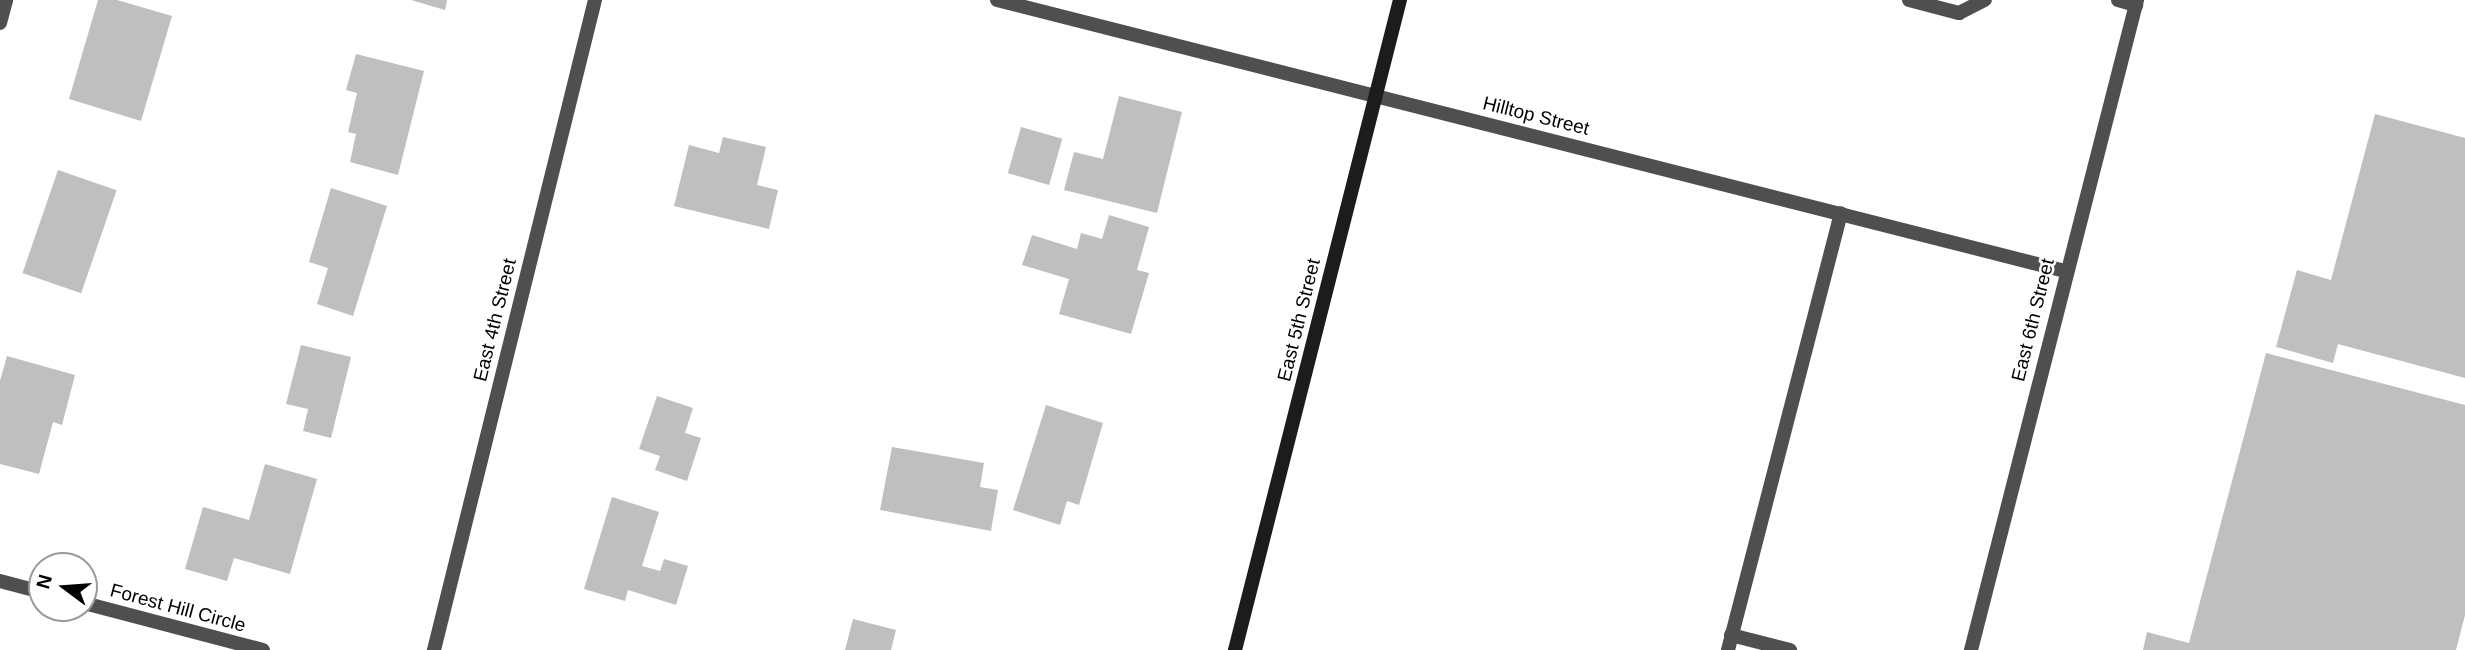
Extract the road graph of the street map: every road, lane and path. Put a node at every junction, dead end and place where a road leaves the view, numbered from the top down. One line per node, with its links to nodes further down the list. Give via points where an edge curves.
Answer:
1 (6, 0): 9 (street)
2 (594, 0): 18 (street, East 4th Street)
3 (997, 0): 10 (street, Hilltop Street)
4 (1400, 0): 10 (main road, East 5th Street)
5 (1909, 0): 6 (street, via 1959,13)
6 (1985, 0)
7 (2118, 0): 8 (street)
8 (2136, 3): 12 (street, East 6th Street)
9 (0, 23)
10 (1377, 95): 11 (street, Hilltop Street); 19 (main road, East 5th Street)
11 (1842, 213): 12 (street, Hilltop Street); 16 (street)
12 (2065, 271): 21 (street, East 6th Street)
13 (0, 581): 14 (street)
14 (28, 588)
15 (98, 607): 17 (street, Forest Hill Circle)
16 (1730, 643): 20 (street)
17 (263, 650)
18 (434, 650)
19 (1235, 650)
20 (1790, 650)
21 (1971, 650)

